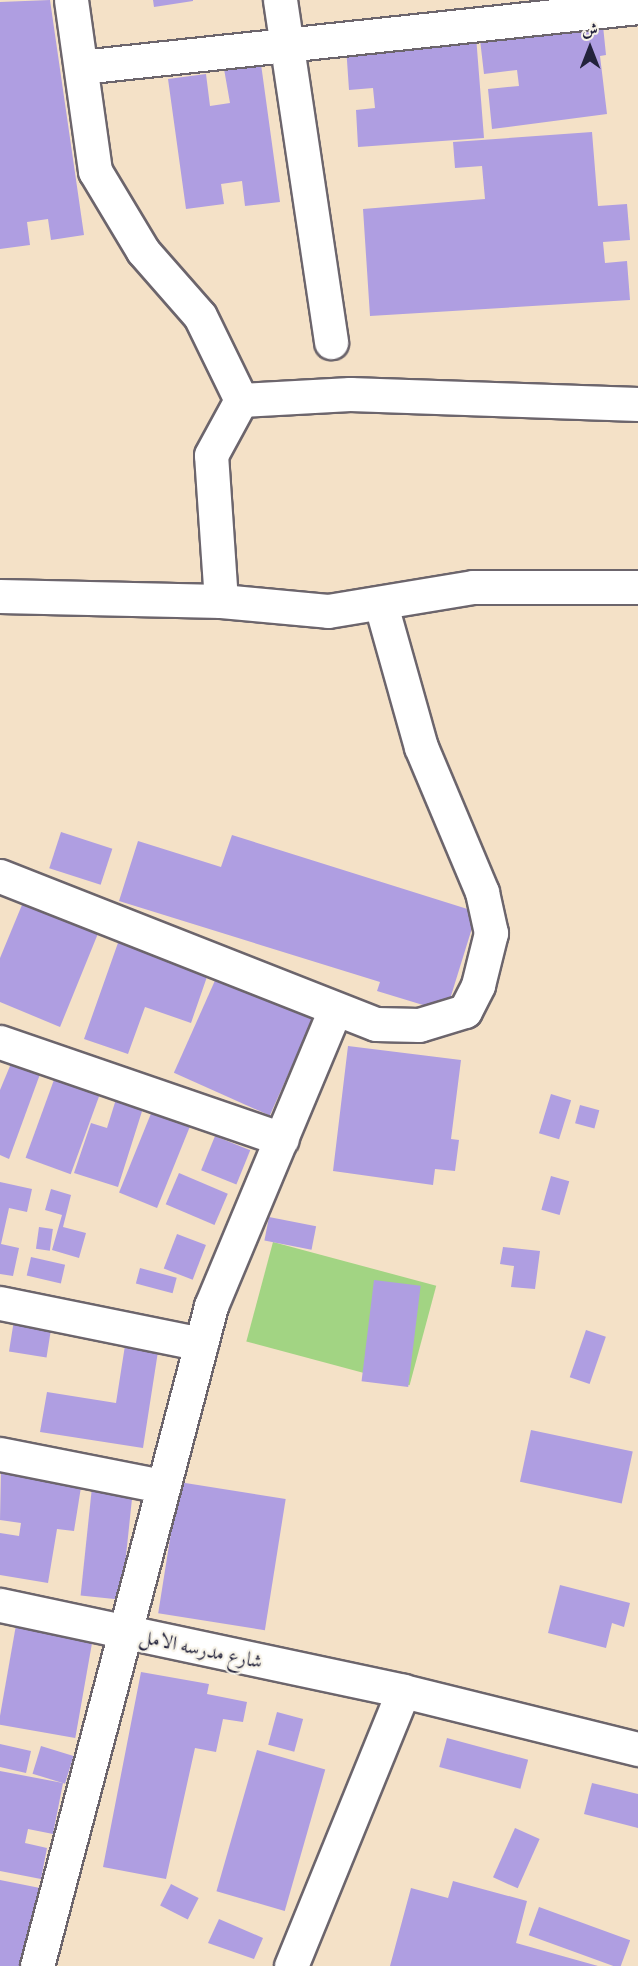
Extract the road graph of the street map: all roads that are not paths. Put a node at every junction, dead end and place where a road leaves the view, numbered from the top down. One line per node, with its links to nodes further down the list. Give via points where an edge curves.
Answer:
1 (71, 0): 5 (street)
2 (280, 0): 4 (street)
3 (638, 6): 4 (street)
4 (284, 42): 5 (street); 6 (street)
5 (81, 68): 7 (street, via 95,171 143,251 200,315)
6 (331, 342)
7 (241, 400): 8 (street, via 350,394); 11 (street, via 211,455)
8 (638, 404)
9 (638, 587): 12 (street, via 473,587)
10 (0, 596): 11 (street)
11 (221, 602): 12 (street, via 328,611)
12 (381, 605): 14 (street, via 421,747 483,892 491,933 478,985 465,1011 453,1018 419,1025 376,1024)
13 (0, 876): 14 (street)
14 (334, 1010): 16 (street)
15 (0, 1042): 16 (street)
16 (282, 1139): 18 (street, via 211,1306)
17 (0, 1303): 18 (street)
18 (201, 1344): 20 (street)
19 (0, 1454): 20 (street)
20 (162, 1486): 22 (street)
21 (0, 1605): 22 (street, شارع مدرسه الامل)
22 (124, 1634): 23 (street, شارع مدرسه الامل); 25 (street)
23 (403, 1691): 24 (street, شارع مدرسه الامل); 26 (street)
24 (638, 1749)
25 (37, 1966)
26 (291, 1966)

